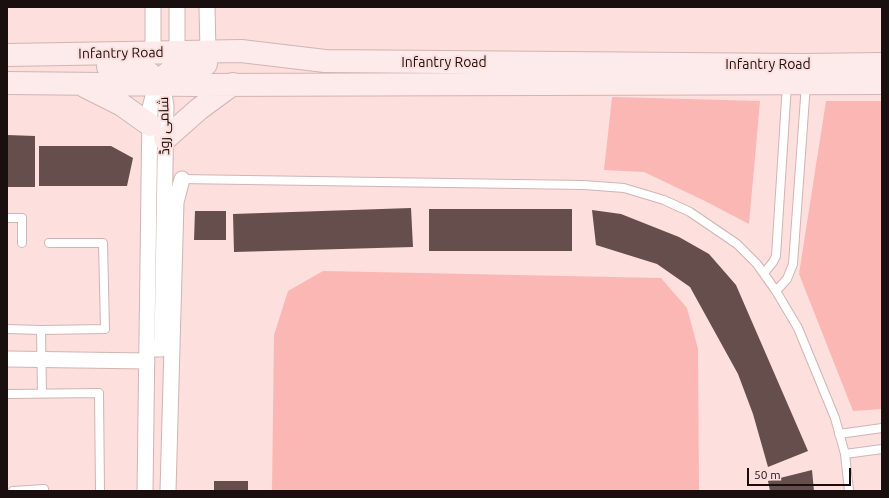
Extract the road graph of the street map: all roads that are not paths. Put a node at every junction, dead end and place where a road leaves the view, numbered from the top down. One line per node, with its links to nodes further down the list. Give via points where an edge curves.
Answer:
1 (153, 7): 4 (street)
2 (177, 7): 6 (street)
3 (207, 7): 5 (street)
4 (153, 52): 6 (main road, Infantry Road); 7 (main road, Infantry Road)
5 (208, 52): 6 (main road, Infantry Road); 8 (main road, Infantry Road, via 241,52)
6 (177, 53)
7 (7, 55)
8 (325, 61): 9 (main road, Infantry Road); 15 (main road, via 179,66 167,74)
9 (882, 64)
10 (7, 67): 15 (main road, via 133,67 149,73)
11 (882, 82): 14 (main road, Infantry Road)
12 (7, 83): 13 (main road, Infantry Road)
13 (77, 83): 15 (main road, Infantry Road); 17 (main road, via 122,105)
14 (797, 83): 16 (main road, Infantry Road); 23 (lane, via 776,256); 24 (lane, via 794,264 787,279)
15 (160, 84): 16 (main road, Infantry Road); 17 (street, شامی روڈ, via 166,100); 17 (street, شامی روڈ, via 151,102)
16 (233, 84): 17 (main road, via 199,109)
17 (158, 132): 19 (street, شامی روڈ); 28 (street, شامی روڈ)
18 (182, 179): 19 (lane); 23 (lane, via 556,184 624,188 664,200 690,212 737,244); 33 (street, via 176,202)
19 (164, 180): 27 (street, شامی روڈ)
20 (7, 218): 21 (lane, via 22,218)
21 (22, 243)
22 (49, 243): 26 (lane, via 103,243 105,329)
23 (764, 273): 24 (lane)
24 (776, 291): 35 (lane, via 798,328 813,361)
25 (7, 329): 26 (lane)
26 (41, 330): 30 (lane)
27 (162, 349): 28 (street); 33 (street, شامی روڈ, via 162,403)
28 (147, 355): 30 (street); 41 (street, شامی روڈ)
29 (7, 359): 30 (street)
30 (41, 359): 31 (lane)
31 (42, 393): 32 (lane); 40 (lane, via 99,393)
32 (7, 394)
33 (170, 422): 42 (street)
34 (882, 428): 35 (lane)
35 (839, 434): 37 (lane)
36 (882, 449): 37 (lane)
37 (844, 454): 43 (lane)
38 (13, 491): 39 (lane)
39 (44, 491)
40 (100, 491)
41 (145, 491)
42 (168, 491)
43 (849, 491)

